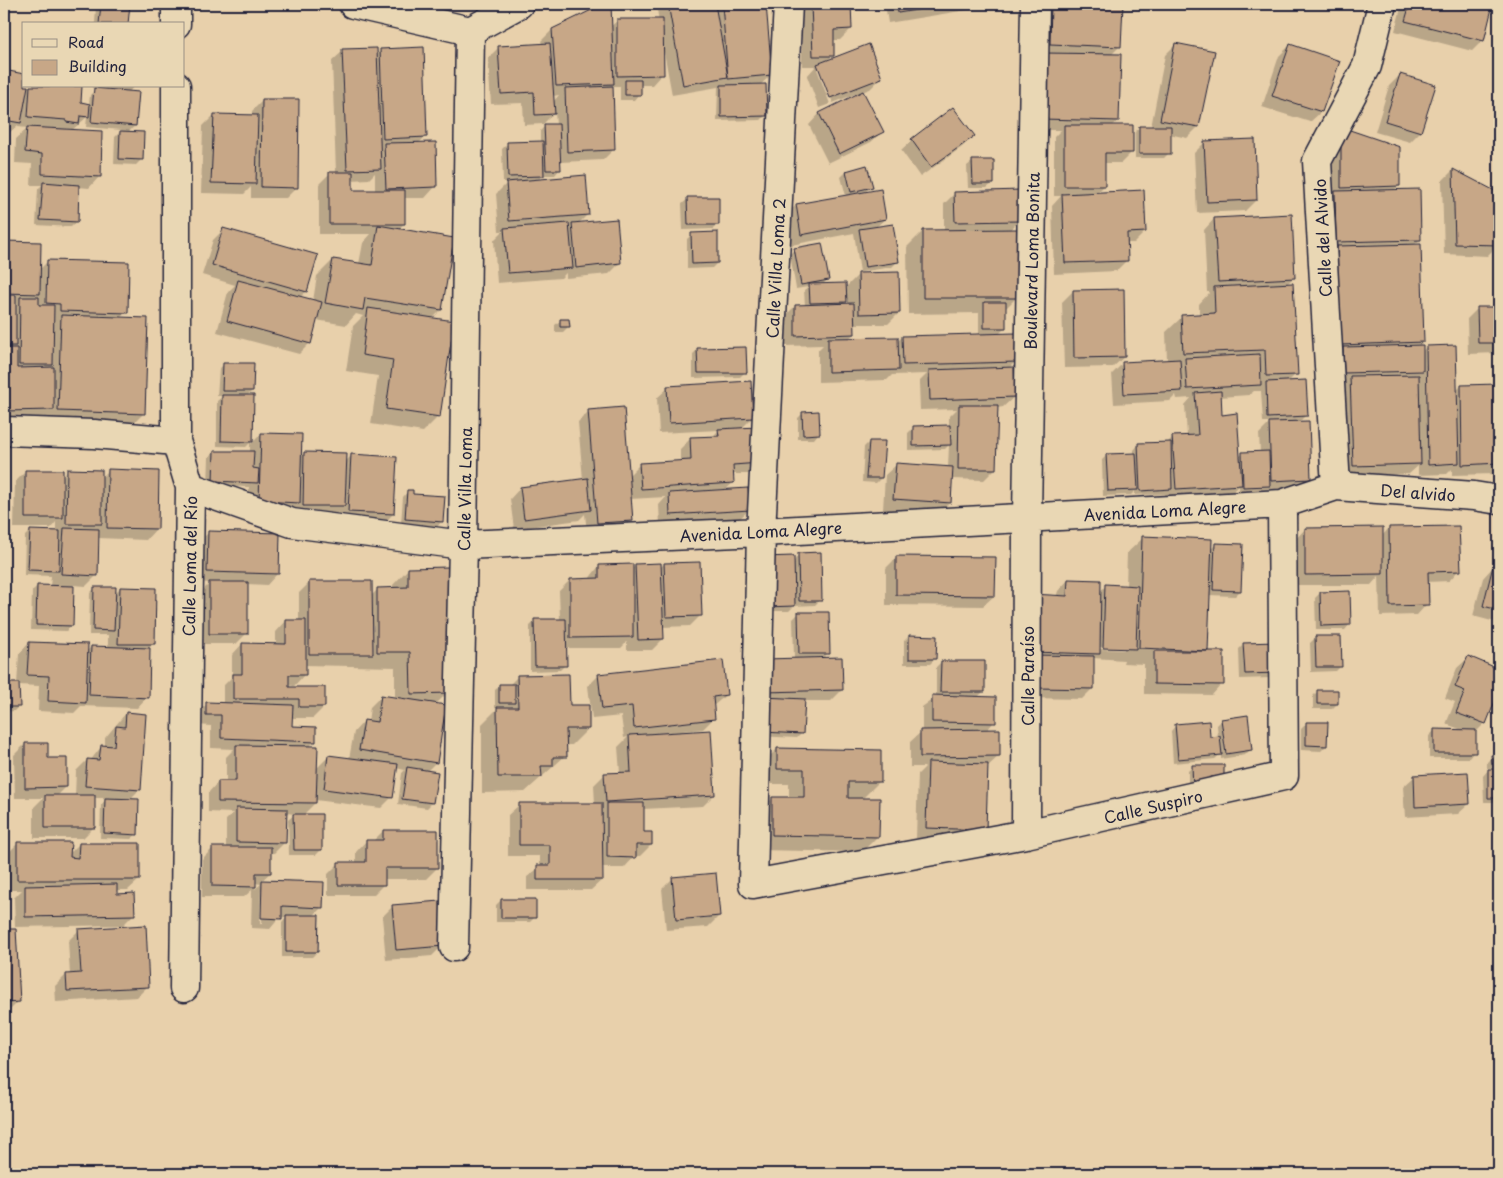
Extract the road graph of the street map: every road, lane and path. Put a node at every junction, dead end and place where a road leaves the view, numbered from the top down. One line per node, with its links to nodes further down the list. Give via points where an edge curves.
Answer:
1 (176, 4): 7 (street)
2 (353, 4): 8 (street)
3 (519, 4): 8 (street)
4 (788, 4): 17 (street, Calle Villa Loma 2)
5 (1035, 4): 16 (street, Boulevard Loma Bonita)
6 (1382, 4): 12 (street, Calle del Alvido, via 1367,66 1317,161)
7 (176, 22)
8 (470, 31): 18 (street, Calle Villa Loma)
9 (176, 88): 11 (street, Calle Loma del Río)
10 (4, 431): 11 (street)
11 (176, 441): 13 (street, Calle Loma del Río)
12 (1336, 486): 14 (street, Del alvido); 15 (street, Avenida Loma Alegre)
13 (190, 487): 18 (street, Avenida Loma Alegre, via 292,523); 22 (street, Calle Loma del Río)
14 (1499, 500)
15 (1282, 504): 16 (street, Avenida Loma Alegre); 19 (street, Calle Suspiro, via 1284,776)
16 (1028, 518): 17 (street, Avenida Loma Alegre); 19 (street, Calle Paraíso)
17 (761, 532): 18 (street, Avenida Loma Alegre); 20 (street, Calle Villa Loma 2)
18 (463, 545): 21 (street, Calle Villa Loma)
19 (1026, 834): 20 (street, Calle Suspiro)
20 (753, 884)
21 (454, 947)
22 (184, 988)

